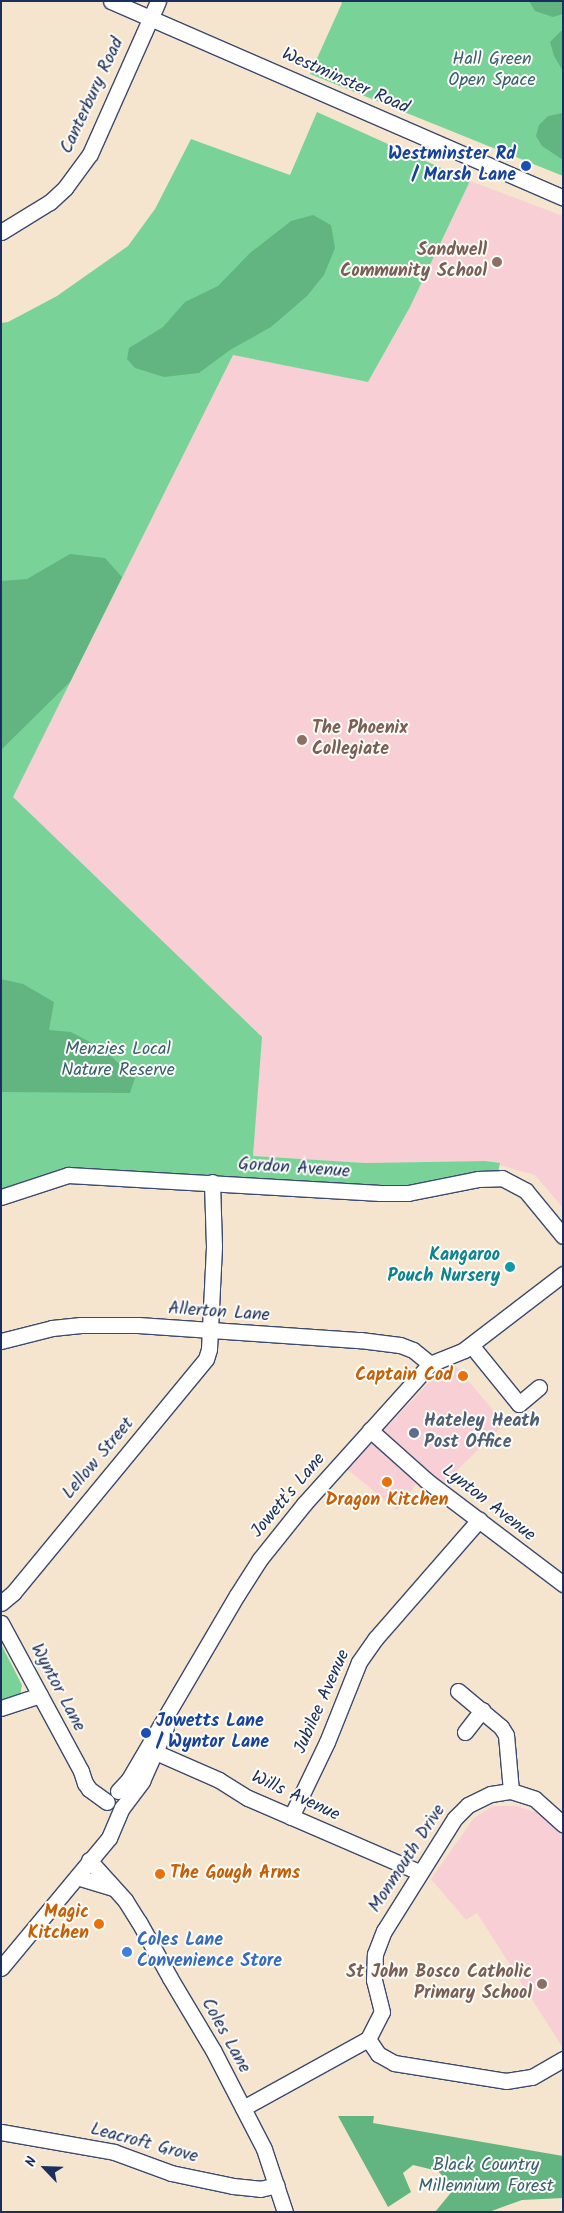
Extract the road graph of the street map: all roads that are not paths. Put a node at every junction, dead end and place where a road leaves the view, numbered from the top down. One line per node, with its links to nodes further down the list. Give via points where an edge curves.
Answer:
1 (111, 1): 3 (street, Westminster Road)
2 (158, 1): 3 (street, Canterbury Road)
3 (150, 18): 4 (street, Westminster Road); 5 (street, Canterbury Road, via 101,132 78,172 50,202)
4 (563, 198)
5 (1, 232)
6 (212, 1182): 7 (street, Gordon Avenue, via 68,1175); 8 (street, Gordon Avenue, via 408,1193 478,1179 502,1178 526,1191); 10 (street, Lellow Street, via 214,1246)
7 (1, 1197)
8 (563, 1236)
9 (563, 1274): 12 (street, Jowett's Lane)
10 (209, 1331): 11 (street, Allerton Lane, via 81,1325 52,1328); 13 (street, Allerton Lane, via 400,1345 413,1350); 18 (street, Lellow Street, via 206,1359 13,1593)
11 (1, 1341)
12 (468, 1347): 13 (street, Jowett's Lane); 14 (street, via 518,1404)
13 (430, 1364): 15 (street, Jowett's Lane)
14 (539, 1387)
15 (370, 1430): 16 (street, Lynton Avenue, via 427,1481); 22 (street, Jowett's Lane, via 260,1559)
16 (479, 1520): 17 (street, Lynton Avenue); 30 (street, Jubilee Avenue, via 376,1638 360,1662)
17 (563, 1584)
18 (1, 1603)
19 (1, 1624): 21 (street, Wyntor Lane)
20 (458, 1691): 24 (street)
21 (40, 1695): 23 (street); 29 (street, Wyntor Lane, via 89,1789)
22 (178, 1698): 26 (street, Jowett's Lane); 27 (street, Jowett's Lane)
23 (1, 1708)
24 (482, 1710): 25 (street); 28 (street, via 506,1735)
25 (465, 1732)
26 (157, 1752): 27 (street, via 153,1751 146,1761); 29 (street, Jowett's Lane, via 135,1793); 30 (street, Wills Avenue)
27 (136, 1765): 29 (street, Jowett's Lane)
28 (511, 1791): 31 (street, via 535,1799); 33 (street, Monmouth Drive, via 491,1794 468,1805 454,1818)
29 (115, 1800): 32 (street, via 109,1838)
30 (291, 1817): 33 (street, Wills Avenue)
31 (563, 1824)
32 (92, 1856): 34 (street); 35 (street, Coles Lane)
33 (419, 1872): 37 (street, Monmouth Drive, via 384,1931 375,1954 374,1980 382,2012)
34 (77, 1877): 35 (street); 36 (street)
35 (113, 1888): 39 (street, Coles Lane, via 139,1922)
36 (1, 1968)
37 (368, 2039): 38 (street, via 378,2054 394,2062 506,2080 532,2078); 39 (street)
38 (563, 2059)
39 (243, 2108): 41 (street, Coles Lane)
40 (1, 2132): 41 (street, Leacroft Grove, via 114,2152 171,2173 233,2186 260,2189)
41 (277, 2184): 42 (street, Coles Lane)
42 (285, 2212)

